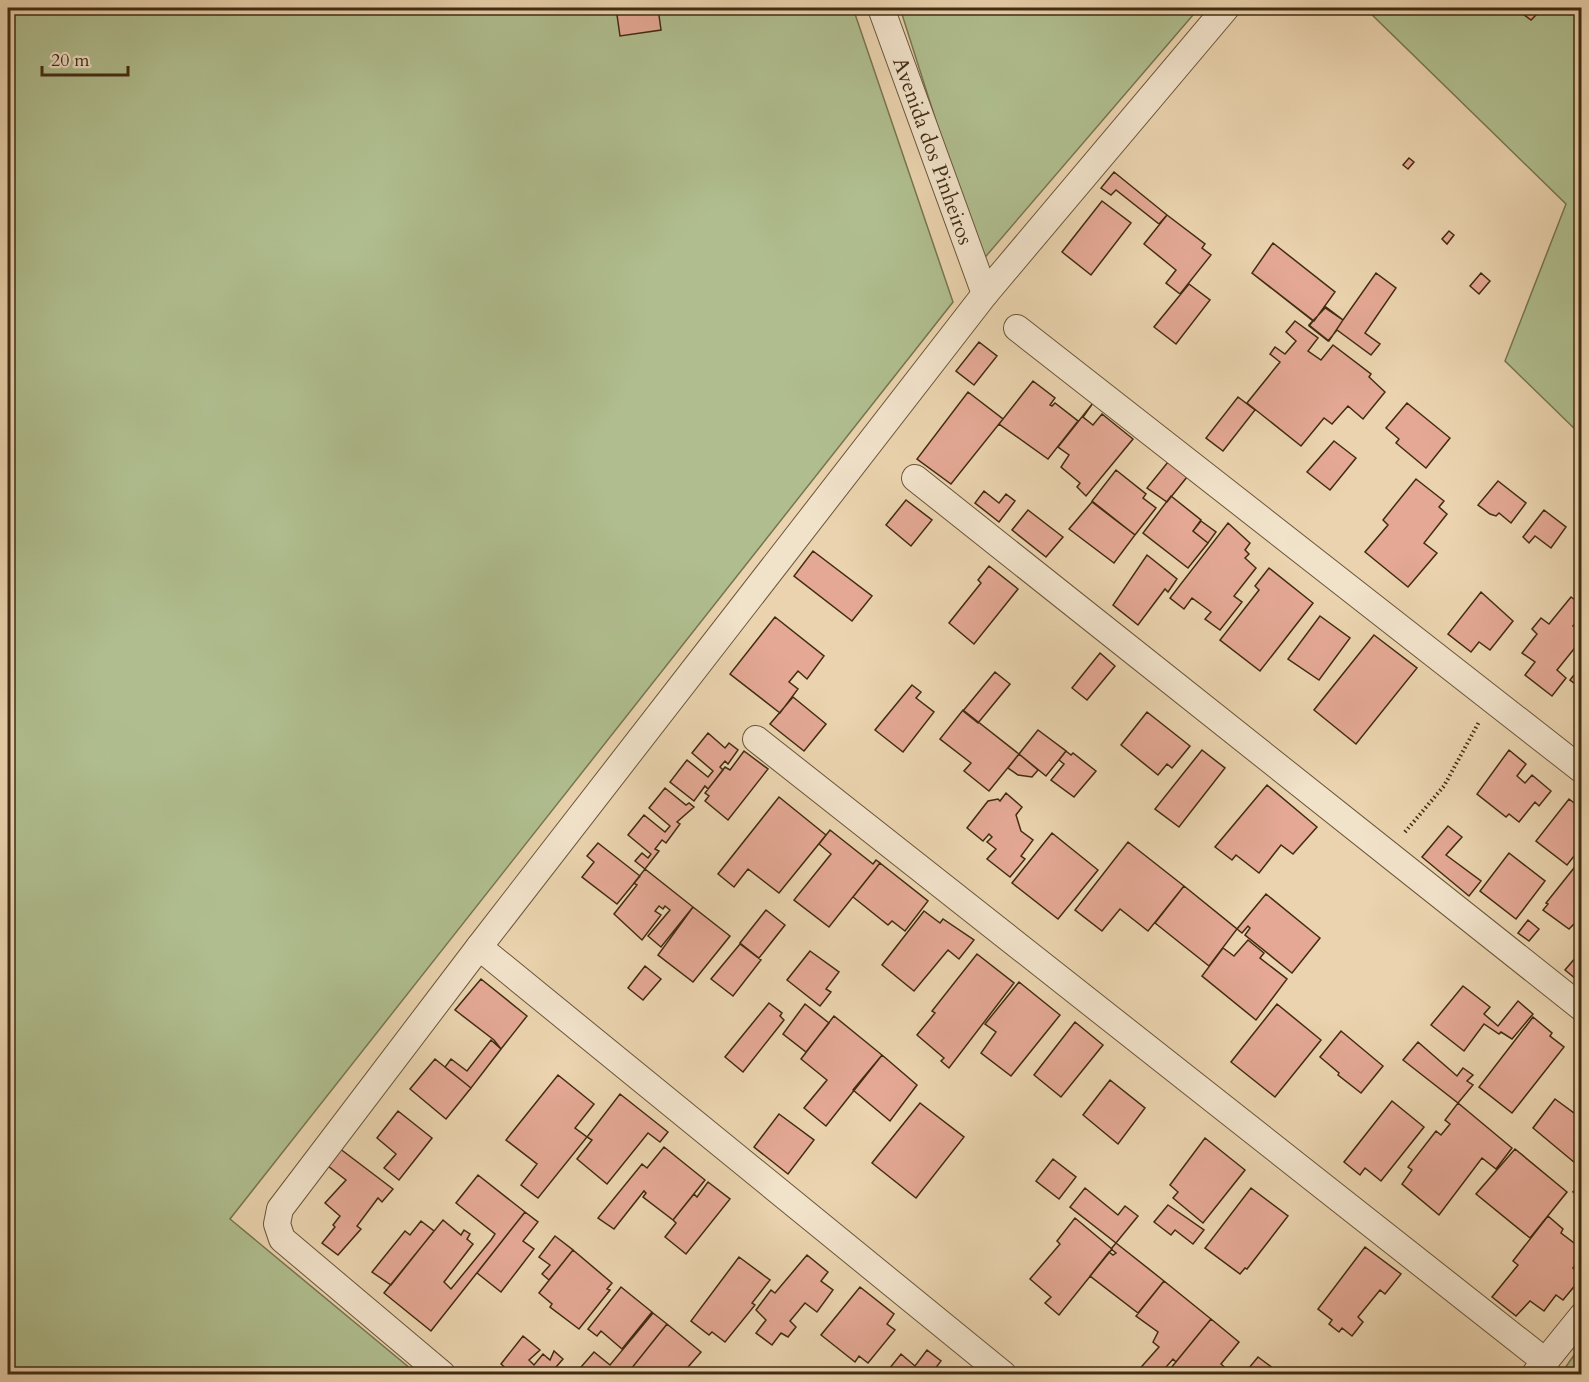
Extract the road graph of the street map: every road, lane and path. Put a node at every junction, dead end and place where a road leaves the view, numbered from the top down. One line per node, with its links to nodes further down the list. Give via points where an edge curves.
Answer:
1 (881, 8): 3 (street, Avenida dos Pinheiros)
2 (1226, 8): 3 (street)
3 (985, 294): 10 (street)
4 (1017, 328): 6 (street)
5 (915, 478): 9 (street)
6 (1492, 698): 8 (street); 9 (path, via 1444,786)
7 (756, 739): 13 (street)
8 (1581, 770)
9 (1387, 854): 11 (street)
10 (479, 947): 14 (street, via 290,1195 280,1209 277,1224 282,1239 298,1254); 15 (street)
11 (1581, 1008)
12 (1581, 1316): 13 (street)
13 (1540, 1368)
14 (442, 1374)
15 (1003, 1374)

